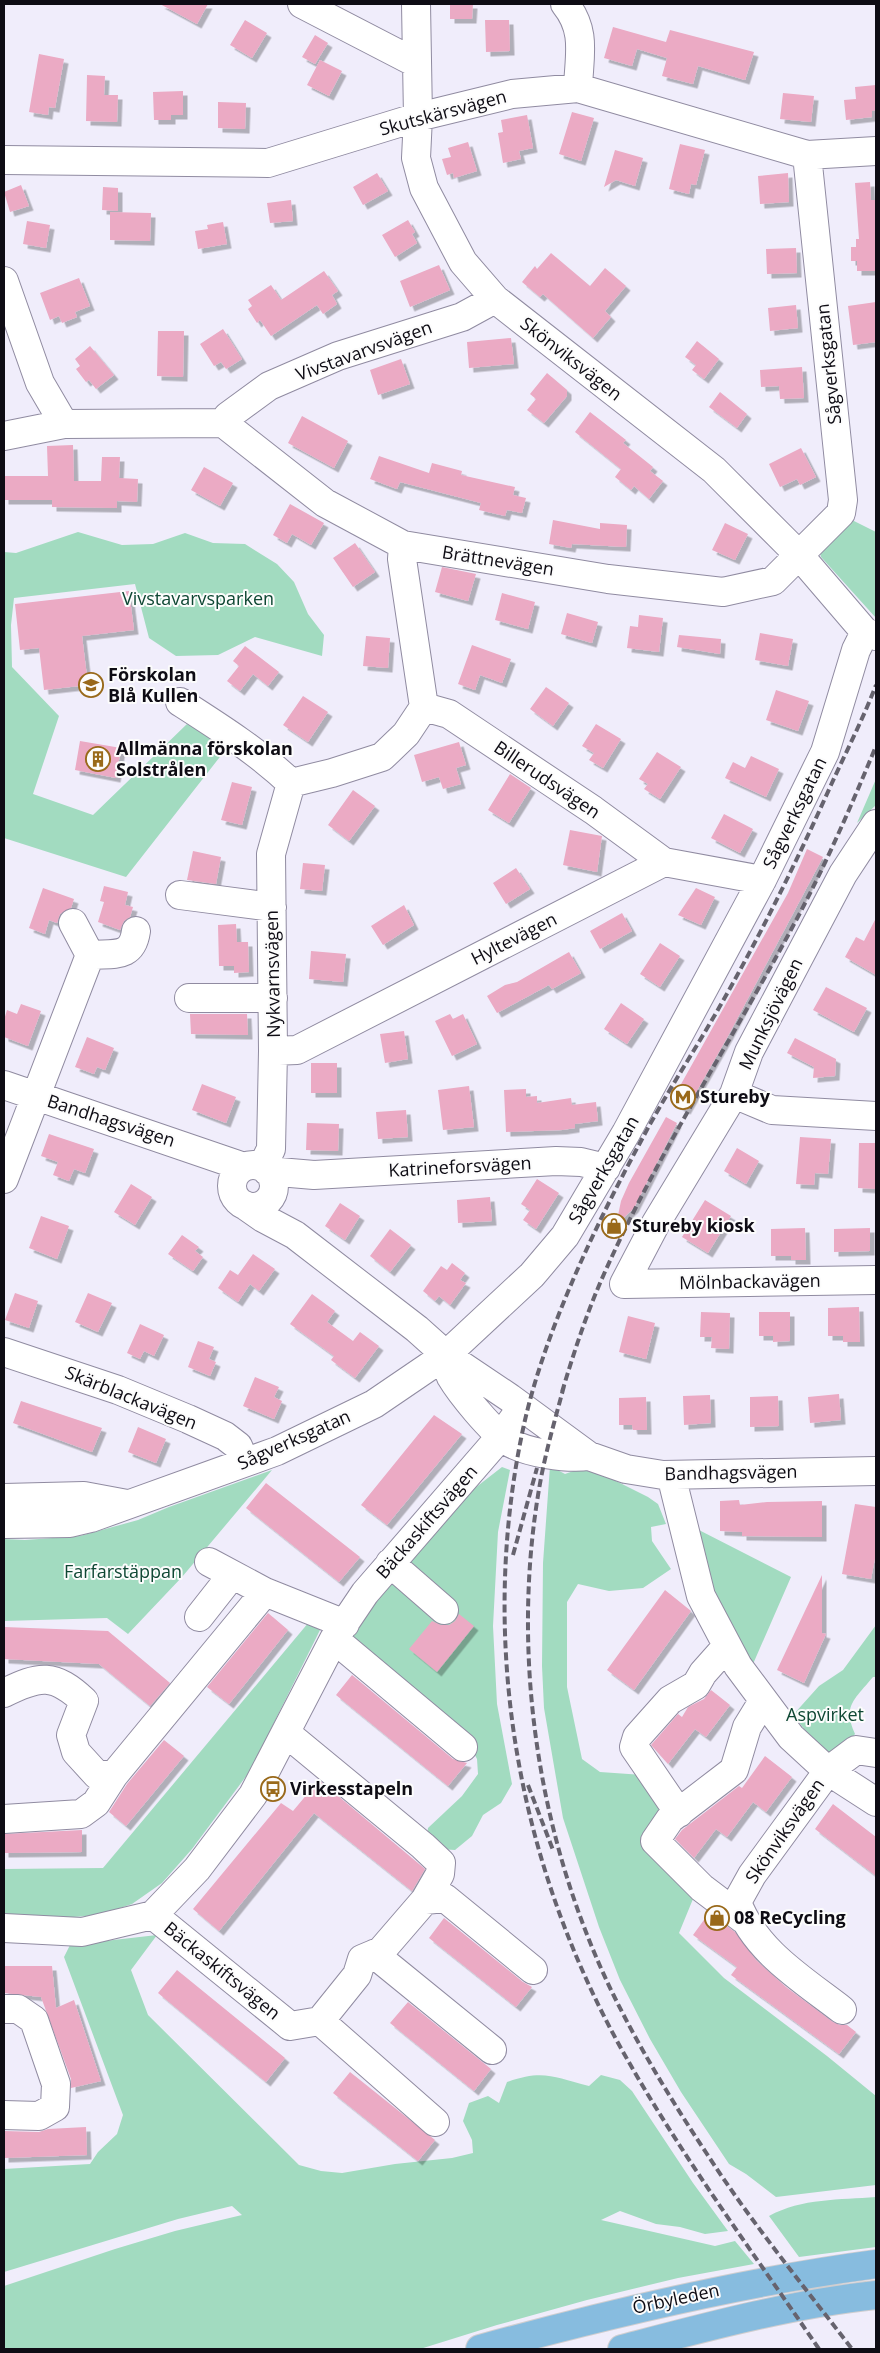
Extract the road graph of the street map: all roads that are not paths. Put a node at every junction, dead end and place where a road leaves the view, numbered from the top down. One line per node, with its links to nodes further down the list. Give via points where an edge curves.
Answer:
1 (302, 4): 4 (street)
2 (416, 4): 4 (street, Skönviksvägen)
3 (565, 4): 5 (street, via 580,30)
4 (416, 63): 6 (street, Skönviksvägen)
5 (578, 88): 6 (street, Skutskärsvägen, via 512,94); 8 (street, Skutskärsvägen)
6 (418, 117): 9 (street, Skutskärsvägen, via 268,163); 11 (street, Skönviksvägen, via 416,158 424,188 463,262)
7 (876, 151): 8 (street, Skutskärsvägen)
8 (807, 155): 16 (street, Sågverksgatan, via 843,500 841,513)
9 (4, 160)
10 (4, 281): 13 (street, via 40,383)
11 (495, 299): 12 (street, Vivstavarvsvägen, via 462,317 338,356 269,386); 16 (street, Skönviksvägen, via 714,470)
12 (223, 423): 13 (street); 15 (street, Brättnevägen, via 326,503)
13 (64, 424): 14 (street)
14 (4, 436)
15 (403, 545): 16 (street, Brättnevägen, via 608,579 723,592 773,581); 19 (street, via 402,560)
16 (799, 555): 17 (street, Skönviksvägen)
17 (871, 634): 23 (street, Sågverksgatan, via 856,650 825,752)
18 (180, 702): 20 (street, via 235,736)
19 (424, 707): 20 (street, via 406,734 382,757); 22 (street, Billerudsvägen, via 449,714 593,810)
20 (292, 782): 25 (street, Nykvarnsvägen, via 271,854)
21 (876, 824): 33 (street, Munksjövägen, via 843,874 749,1052)
22 (664, 862): 23 (street); 31 (street, Hyltevägen, via 305,1047)
23 (762, 880): 36 (street, Sågverksgatan)
24 (180, 895): 25 (street)
25 (272, 907): 30 (street, Nykvarnsvägen)
26 (73, 923): 28 (street)
27 (136, 930): 28 (street, via 134,944 127,951)
28 (90, 955): 34 (street)
29 (189, 998): 30 (street)
30 (273, 998): 31 (street, Nykvarnsvägen)
31 (273, 1051): 38 (street, Nykvarnsvägen, via 271,1149)
32 (4, 1085): 34 (street, Bandhagsvägen)
33 (734, 1094): 35 (street, via 772,1110); 40 (street, Munksjövägen, via 656,1223)
34 (36, 1096): 37 (street); 38 (street, Bandhagsvägen, via 218,1158)
35 (876, 1116)
36 (606, 1168): 38 (street, Katrineforsvägen, via 556,1161 314,1175); 42 (street, Sågverksgatan, via 565,1236 532,1275)
37 (4, 1179)
38 (256, 1183): 42 (street, Bandhagsvägen, via 295,1235 417,1328)
39 (876, 1280): 40 (street, Mölnbackavägen)
40 (624, 1284)
41 (4, 1352): 46 (street, Skärblackavägen, via 118,1390 188,1419 225,1436 238,1446)
42 (446, 1355): 43 (street, Bandhagsvägen); 44 (street, Bandhagsvägen, via 450,1376 478,1413); 46 (street, Sågverksgatan, via 374,1404 277,1451)
43 (522, 1407): 44 (street, Bäckaskiftsvägen); 45 (street, Bandhagsvägen)
44 (501, 1436): 45 (street, Bandhagsvägen, via 509,1442 557,1457); 52 (street, Bäckaskiftsvägen)
45 (589, 1456): 48 (street, Bandhagsvägen, via 626,1469)
46 (245, 1462): 50 (street, Sågverksgatan)
47 (876, 1471): 48 (street, Bandhagsvägen)
48 (671, 1475): 57 (street, Skönviksvägen, via 701,1596)
49 (4, 1498): 50 (street, Sågverksgatan, via 84,1496)
50 (127, 1504): 51 (street, Sågverksgatan, via 70,1523)
51 (4, 1524)
52 (390, 1563): 54 (street); 56 (street, Bäckaskiftsvägen)
53 (265, 1592): 55 (street, via 220,1569); 56 (street); 64 (street)
54 (444, 1610)
55 (199, 1617)
56 (339, 1632): 60 (street, Bäckaskiftsvägen); 61 (street)
57 (727, 1646): 59 (street, Skönviksvägen); 66 (street, via 696,1685 670,1700 637,1736 634,1747)
58 (4, 1693): 64 (street, via 23,1683 54,1679 68,1686 84,1701 70,1735 76,1752 97,1775)
59 (763, 1701): 63 (street, Skönviksvägen, via 791,1737); 66 (street, via 747,1727 734,1770)
60 (286, 1733): 68 (street, via 440,1863 440,1874); 69 (street, Bäckaskiftsvägen, via 253,1795 197,1869)
61 (463, 1747)
62 (876, 1753): 63 (street, via 856,1750)
63 (828, 1771): 65 (street, Skönviksvägen); 70 (street, Skönviksvägen, via 752,1875 737,1902)
64 (114, 1775): 67 (street, via 96,1803 81,1814)
65 (876, 1802)
66 (679, 1813): 70 (street, via 670,1819 655,1841 702,1888)
67 (4, 1819)
68 (425, 1900): 72 (street, via 381,1951); 73 (street, via 445,1898)
69 (153, 1915): 71 (street, Bäckaskiftsvägen, via 82,1932); 76 (street, Bäckaskiftsvägen, via 290,2026)
70 (743, 1918): 75 (street, via 770,1954)
71 (4, 1928)
72 (368, 1956): 76 (street, via 358,1975); 77 (street)
73 (533, 1970)
74 (4, 2009): 78 (street, via 18,2009 34,2020 56,2084 55,2107 39,2116)
75 (842, 2010)
76 (320, 2021): 79 (street)
77 (492, 2050)
78 (4, 2115)
79 (435, 2122)
80 (876, 2264): 82 (main road, Örbyleden, via 694,2295)
81 (876, 2295): 83 (main road, Örbyleden, via 834,2300)
82 (480, 2349)
83 (622, 2349)

